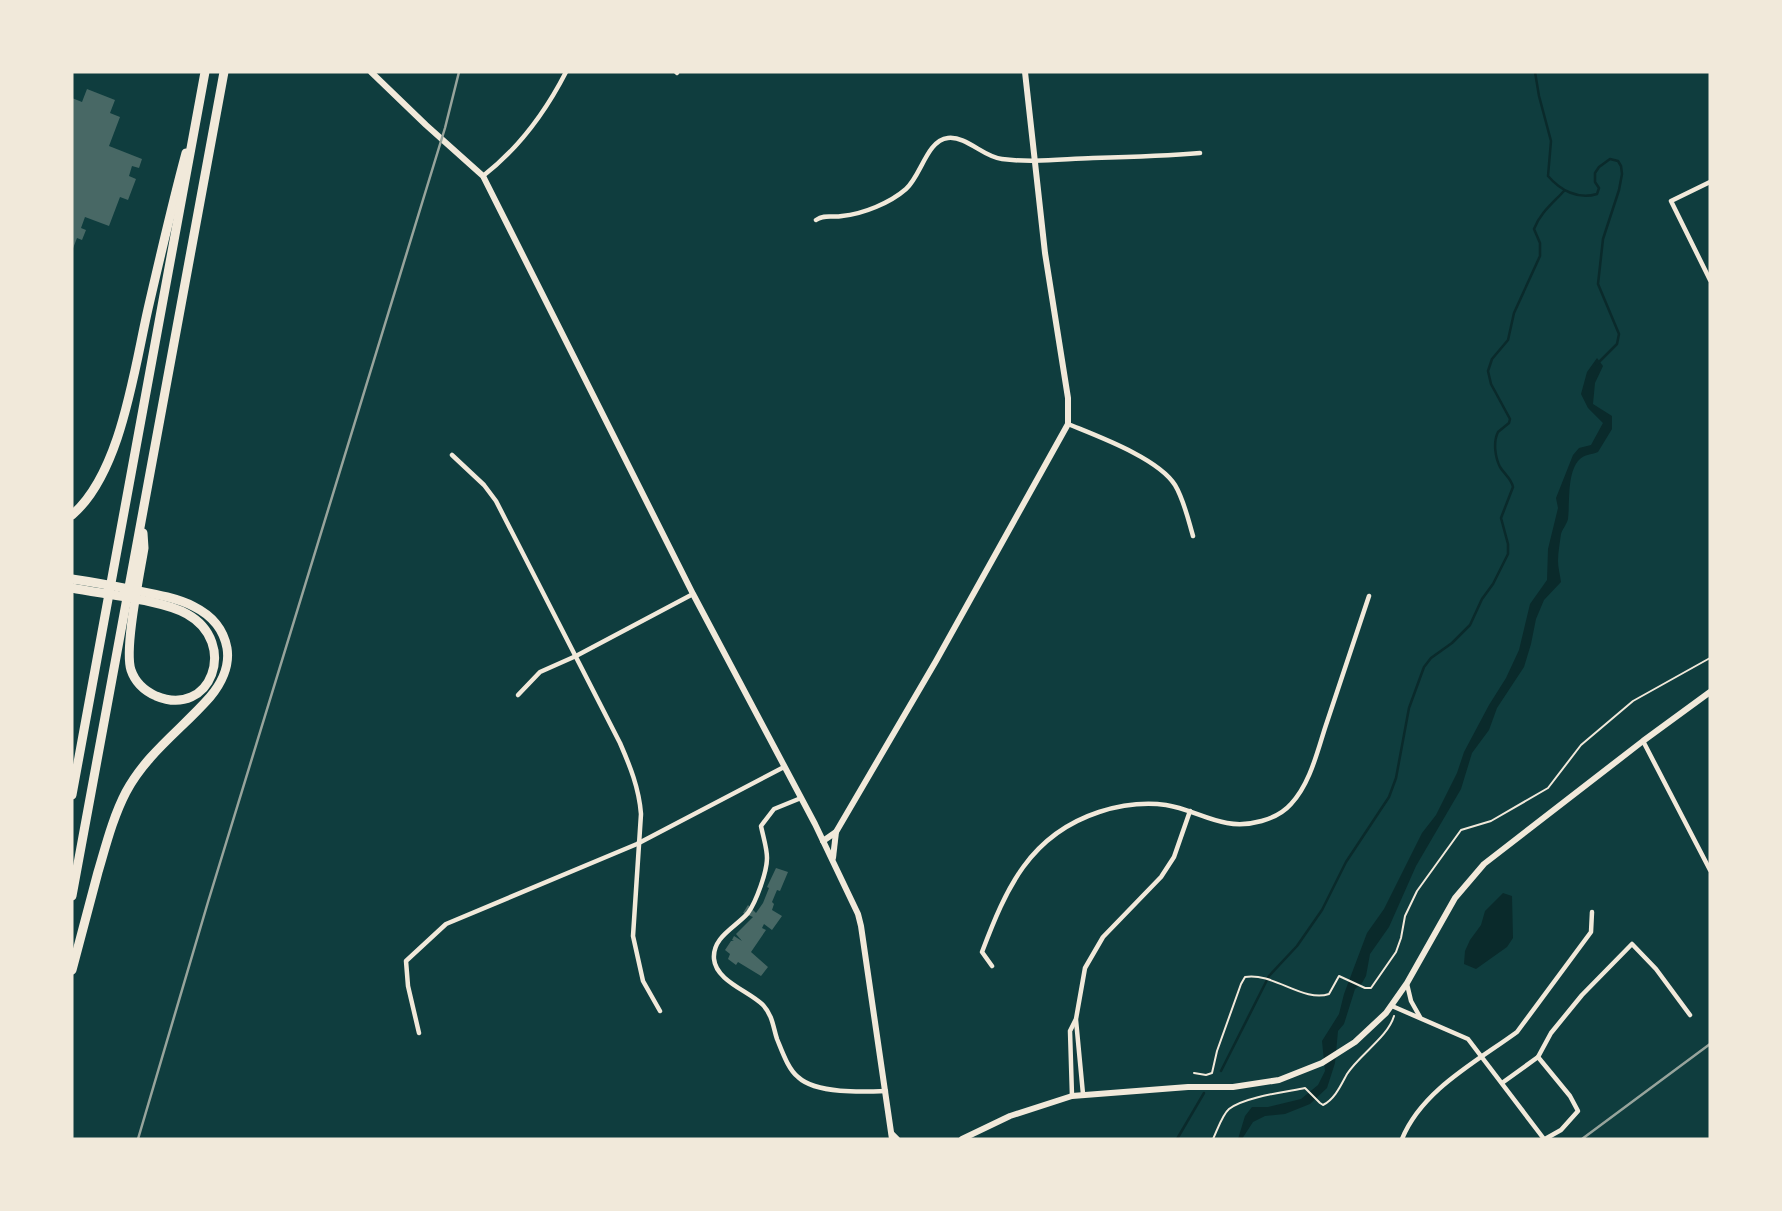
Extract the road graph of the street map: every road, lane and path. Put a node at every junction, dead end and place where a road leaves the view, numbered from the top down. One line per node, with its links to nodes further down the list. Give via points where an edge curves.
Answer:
1 (205, 72): 6 (highway)
2 (223, 72): 16 (highway)
3 (371, 72): 9 (street)
4 (566, 72): 9 (street, via 519,142)
5 (1025, 72): 8 (street)
6 (199, 104): 15 (highway, via 115,442 93,490); 30 (highway)
7 (1200, 153): 8 (street)
8 (1036, 161): 11 (street, via 992,158 956,138 940,140 919,175 900,194 856,214); 13 (street)
9 (483, 176): 21 (street)
10 (1710, 182): 12 (street, via 1671,201)
11 (816, 220)
12 (1710, 280)
13 (1068, 424): 17 (street, via 1116,444 1171,480); 33 (street)
14 (452, 454): 24 (street, via 496,501)
15 (72, 515)
16 (142, 521): 23 (highway, via 144,548 129,661 144,689 160,698 183,699 200,691 210,678 214,647 210,635 194,619); 38 (highway)
17 (1193, 536)
18 (72, 579): 19 (highway)
19 (87, 586): 20 (highway); 23 (highway)
20 (72, 588)
21 (693, 594): 24 (street); 29 (street)
22 (1369, 596): 32 (street, via 1310,770 1292,804 1279,814 1246,823 1228,823)
23 (158, 600): 41 (highway, via 186,602 209,616 225,640 228,658 210,696 157,747 126,793 107,840)
24 (576, 656): 27 (street, via 540,672); 35 (street, via 631,767 640,799)
25 (1710, 659): 52 (path, via 1633,701 1581,745 1548,788 1491,821 1461,830 1410,904 1392,960 1374,986 1367,989 1342,976 1326,996 1248,976 1242,980 1212,1073)
26 (1710, 692): 28 (street)
27 (518, 695)
28 (1643, 741): 37 (street); 42 (street, via 1474,873 1449,907)
29 (784, 766): 31 (street); 35 (street)
30 (72, 795)
31 (801, 798): 34 (street); 54 (street, via 774,809 761,826 767,859 760,889 746,915 722,937 713,958 723,976 765,1007 798,1078 845,1092)
32 (1190, 811): 40 (street, via 1140,803 1082,818 1051,836 1026,861 1002,901 982,952); 48 (street, via 1174,857 1161,877 1103,937 1085,968)
33 (835, 832): 34 (street); 36 (street)
34 (823, 841): 36 (street)
35 (637, 844): 44 (street, via 633,936 643,981); 49 (street, via 446,924 406,961)
36 (832, 860): 54 (street, via 861,926)
37 (1710, 870)
38 (72, 896)
39 (1592, 912): 50 (street, via 1591,932 1529,1018)
40 (992, 966)
41 (72, 970)
42 (1407, 983): 43 (street); 47 (street)
43 (1392, 1006): 47 (street); 55 (street, via 1343,1050 1279,1080 1233,1087)
44 (660, 1011)
45 (1690, 1014): 51 (street, via 1632,944 1551,1033)
46 (1394, 1017): 59 (path, via 1329,1102 1320,1104 1307,1089 1247,1098 1228,1110)
47 (1421, 1018): 50 (street, via 1468,1039)
48 (1076, 1019): 55 (street); 56 (street, via 1070,1031)
49 (419, 1033)
50 (1483, 1057): 53 (street); 60 (street, via 1431,1096)
51 (1538, 1057): 53 (street); 61 (street, via 1578,1111)
52 (1194, 1073)
53 (1502, 1083): 61 (street)
54 (887, 1091): 57 (street)
55 (1083, 1094): 56 (street)
56 (1072, 1096): 58 (street, via 1010,1116)
57 (893, 1137)
58 (962, 1139)
59 (1213, 1139)
60 (1402, 1139)
61 (1545, 1139)

